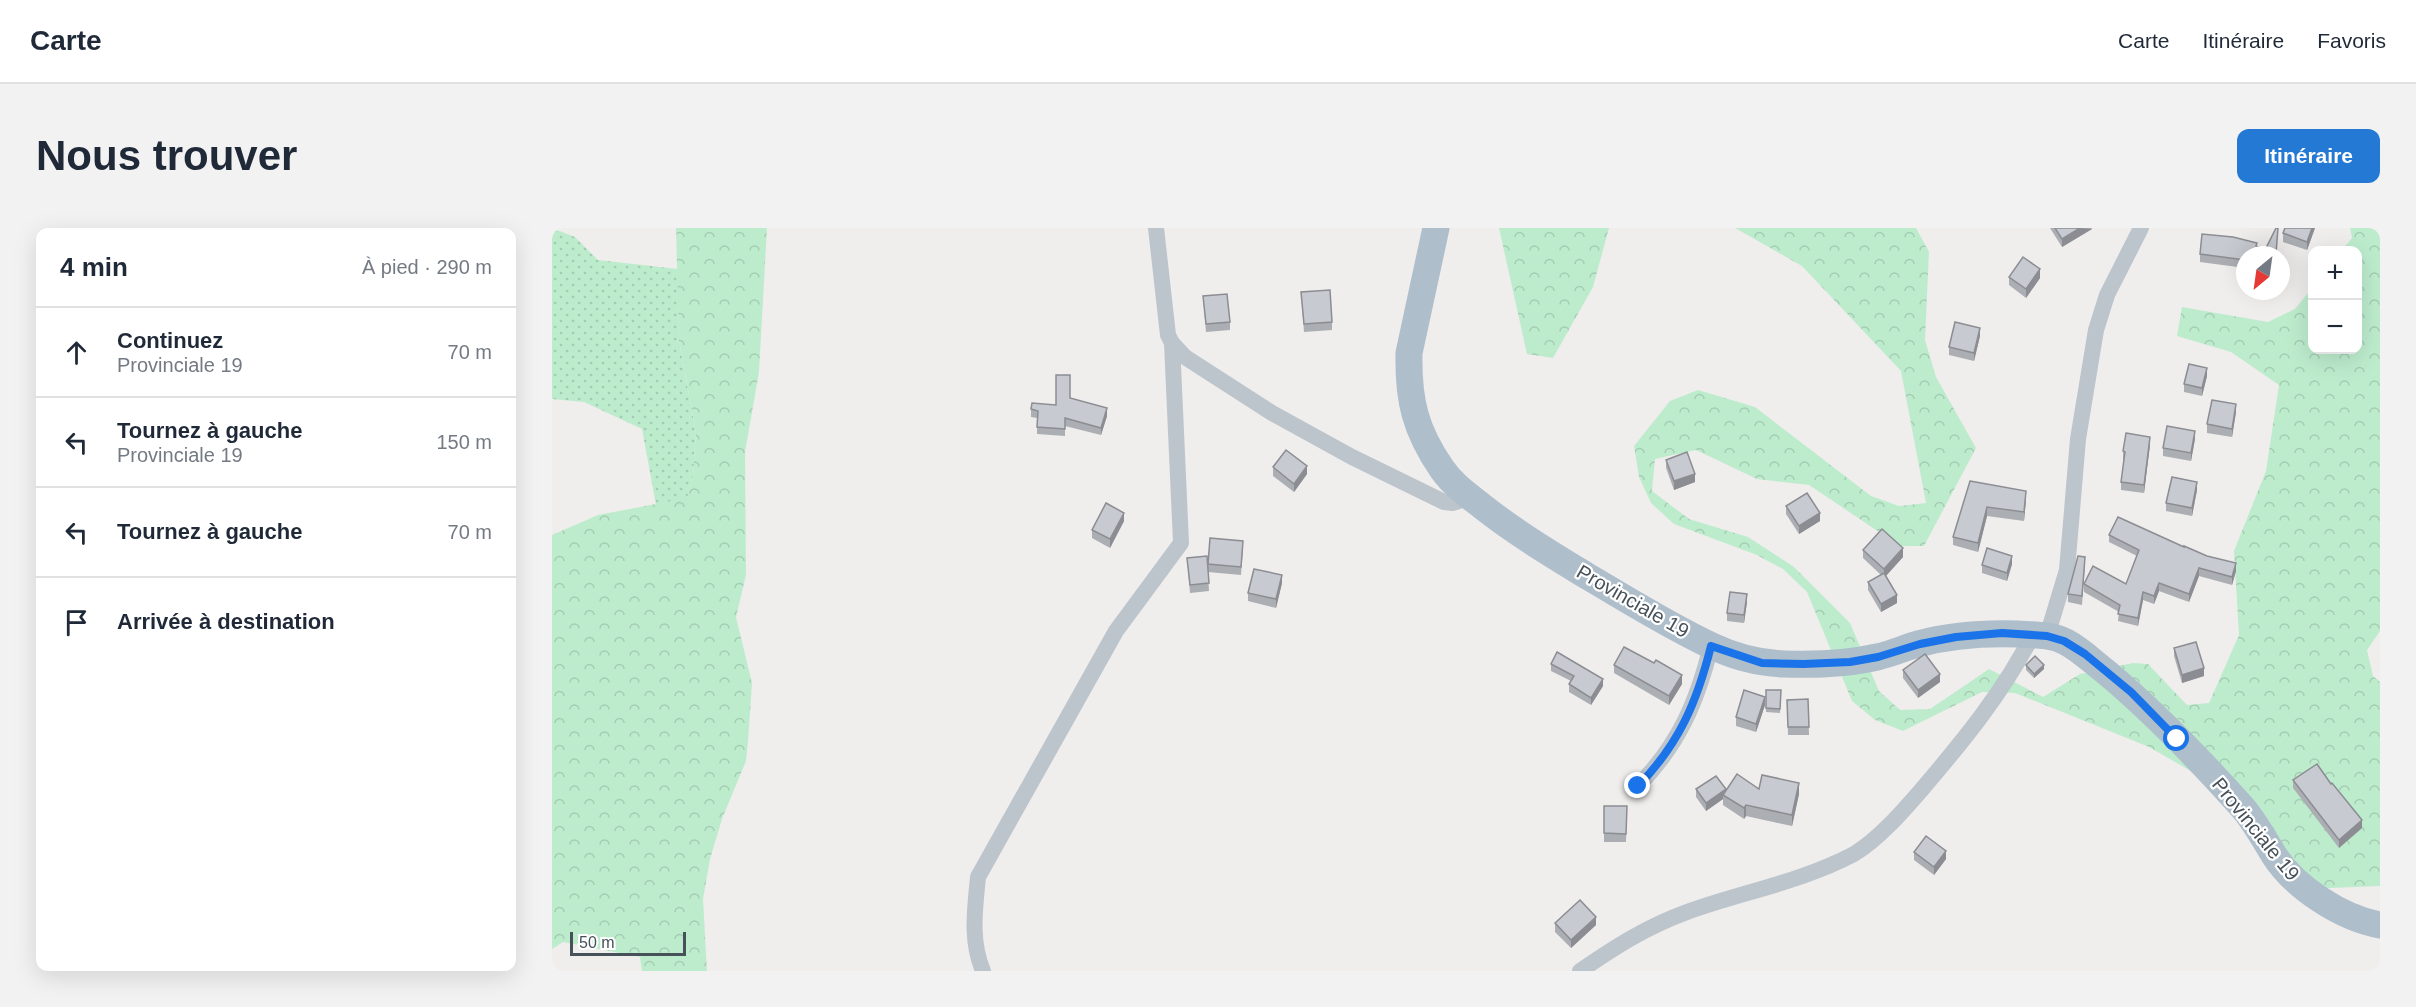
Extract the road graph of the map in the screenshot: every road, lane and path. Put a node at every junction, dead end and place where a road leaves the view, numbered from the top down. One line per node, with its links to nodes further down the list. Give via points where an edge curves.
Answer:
1 (1156, 228): 4 (street)
2 (1436, 228): 5 (main road, Provinciale 19, via 1408,352 1410,396 1426,444 1454,484)
3 (2141, 228): 6 (street, via 2108,296 2097,330 2078,439 2067,570)
4 (1172, 343): 5 (street, via 1185,357 1272,413 1352,457 1444,502); 10 (street, via 1181,543 1116,631 978,877 974,919 976,955)
5 (1471, 497): 7 (main road, Provinciale 19, via 1539,548)
6 (2040, 635): 7 (main road, Provinciale 19, via 1956,637 1850,662 1804,664 1762,663); 9 (main road, Provinciale 19, via 2064,641 2085,654 2131,692 2246,811 2274,856 2305,889 2341,913); 11 (street, via 1964,740 1897,818 1856,852 1819,870 1677,916 1630,937)
7 (1711, 646): 8 (street, via 1699,689 1679,734)
8 (1638, 786)
9 (2380, 925)
10 (983, 971)
11 (1580, 971)

